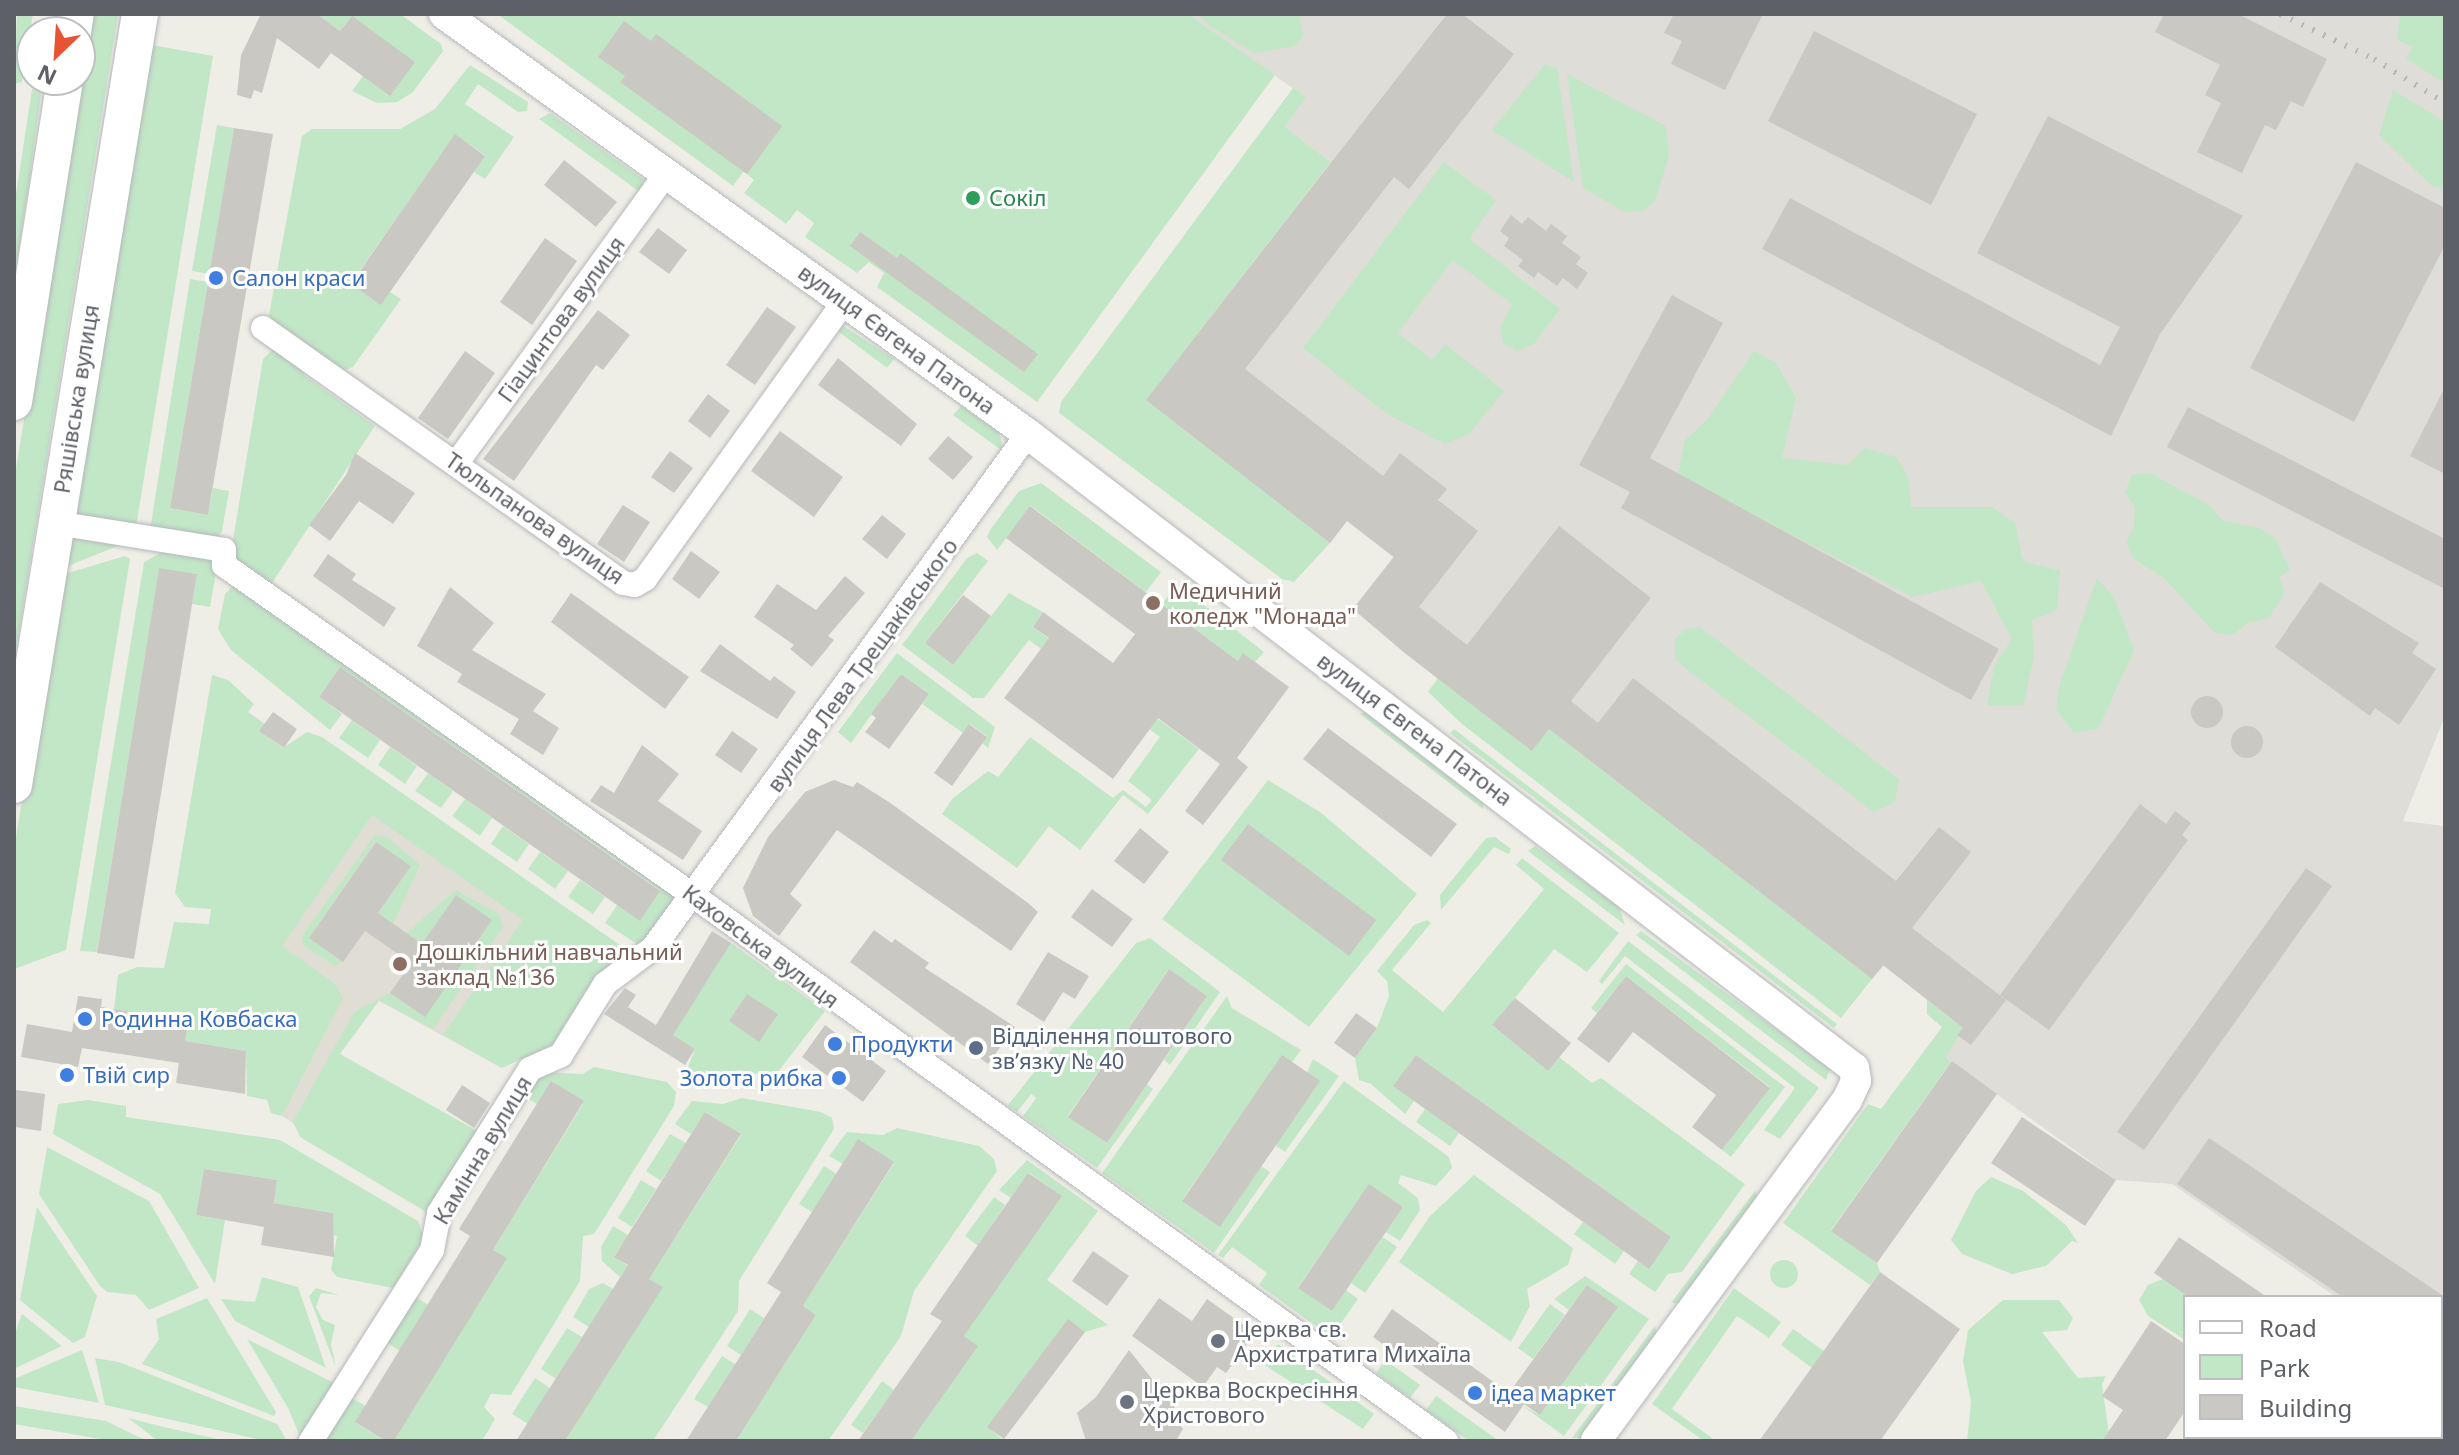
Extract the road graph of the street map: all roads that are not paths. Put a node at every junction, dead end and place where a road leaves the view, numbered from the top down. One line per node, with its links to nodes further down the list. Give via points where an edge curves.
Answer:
1 (140, 14): 10 (main road, Ряшівська вулиця)
2 (444, 14): 4 (street, вулиця Євгена Патона)
3 (62, 96): 7 (main road)
4 (666, 174): 5 (street, вулиця Євгена Патона); 9 (street, Гіацинтова вулиця)
5 (845, 301): 8 (street, вулиця Євгена Патона); 9 (street, Тюльпанова вулиця, via 645,579 635,585 623,583)
6 (263, 328): 9 (street, Тюльпанова вулиця)
7 (14, 402)
8 (1028, 434): 12 (street, вулиця Лева Трещаківського); 15 (street, вулиця Євгена Патона, via 1854,1068 1856,1081 1847,1100)
9 (456, 464)
10 (56, 523): 11 (main road, Ряшівська вулиця); 12 (street, Каховська вулиця, via 224,550 224,565)
11 (14, 785)
12 (694, 896): 13 (street, Камінна вулиця, via 653,948 605,984 561,1055 530,1069 439,1213 432,1250); 14 (street, Каховська вулиця)
13 (311, 1441)
14 (1446, 1441)
15 (1596, 1441)

